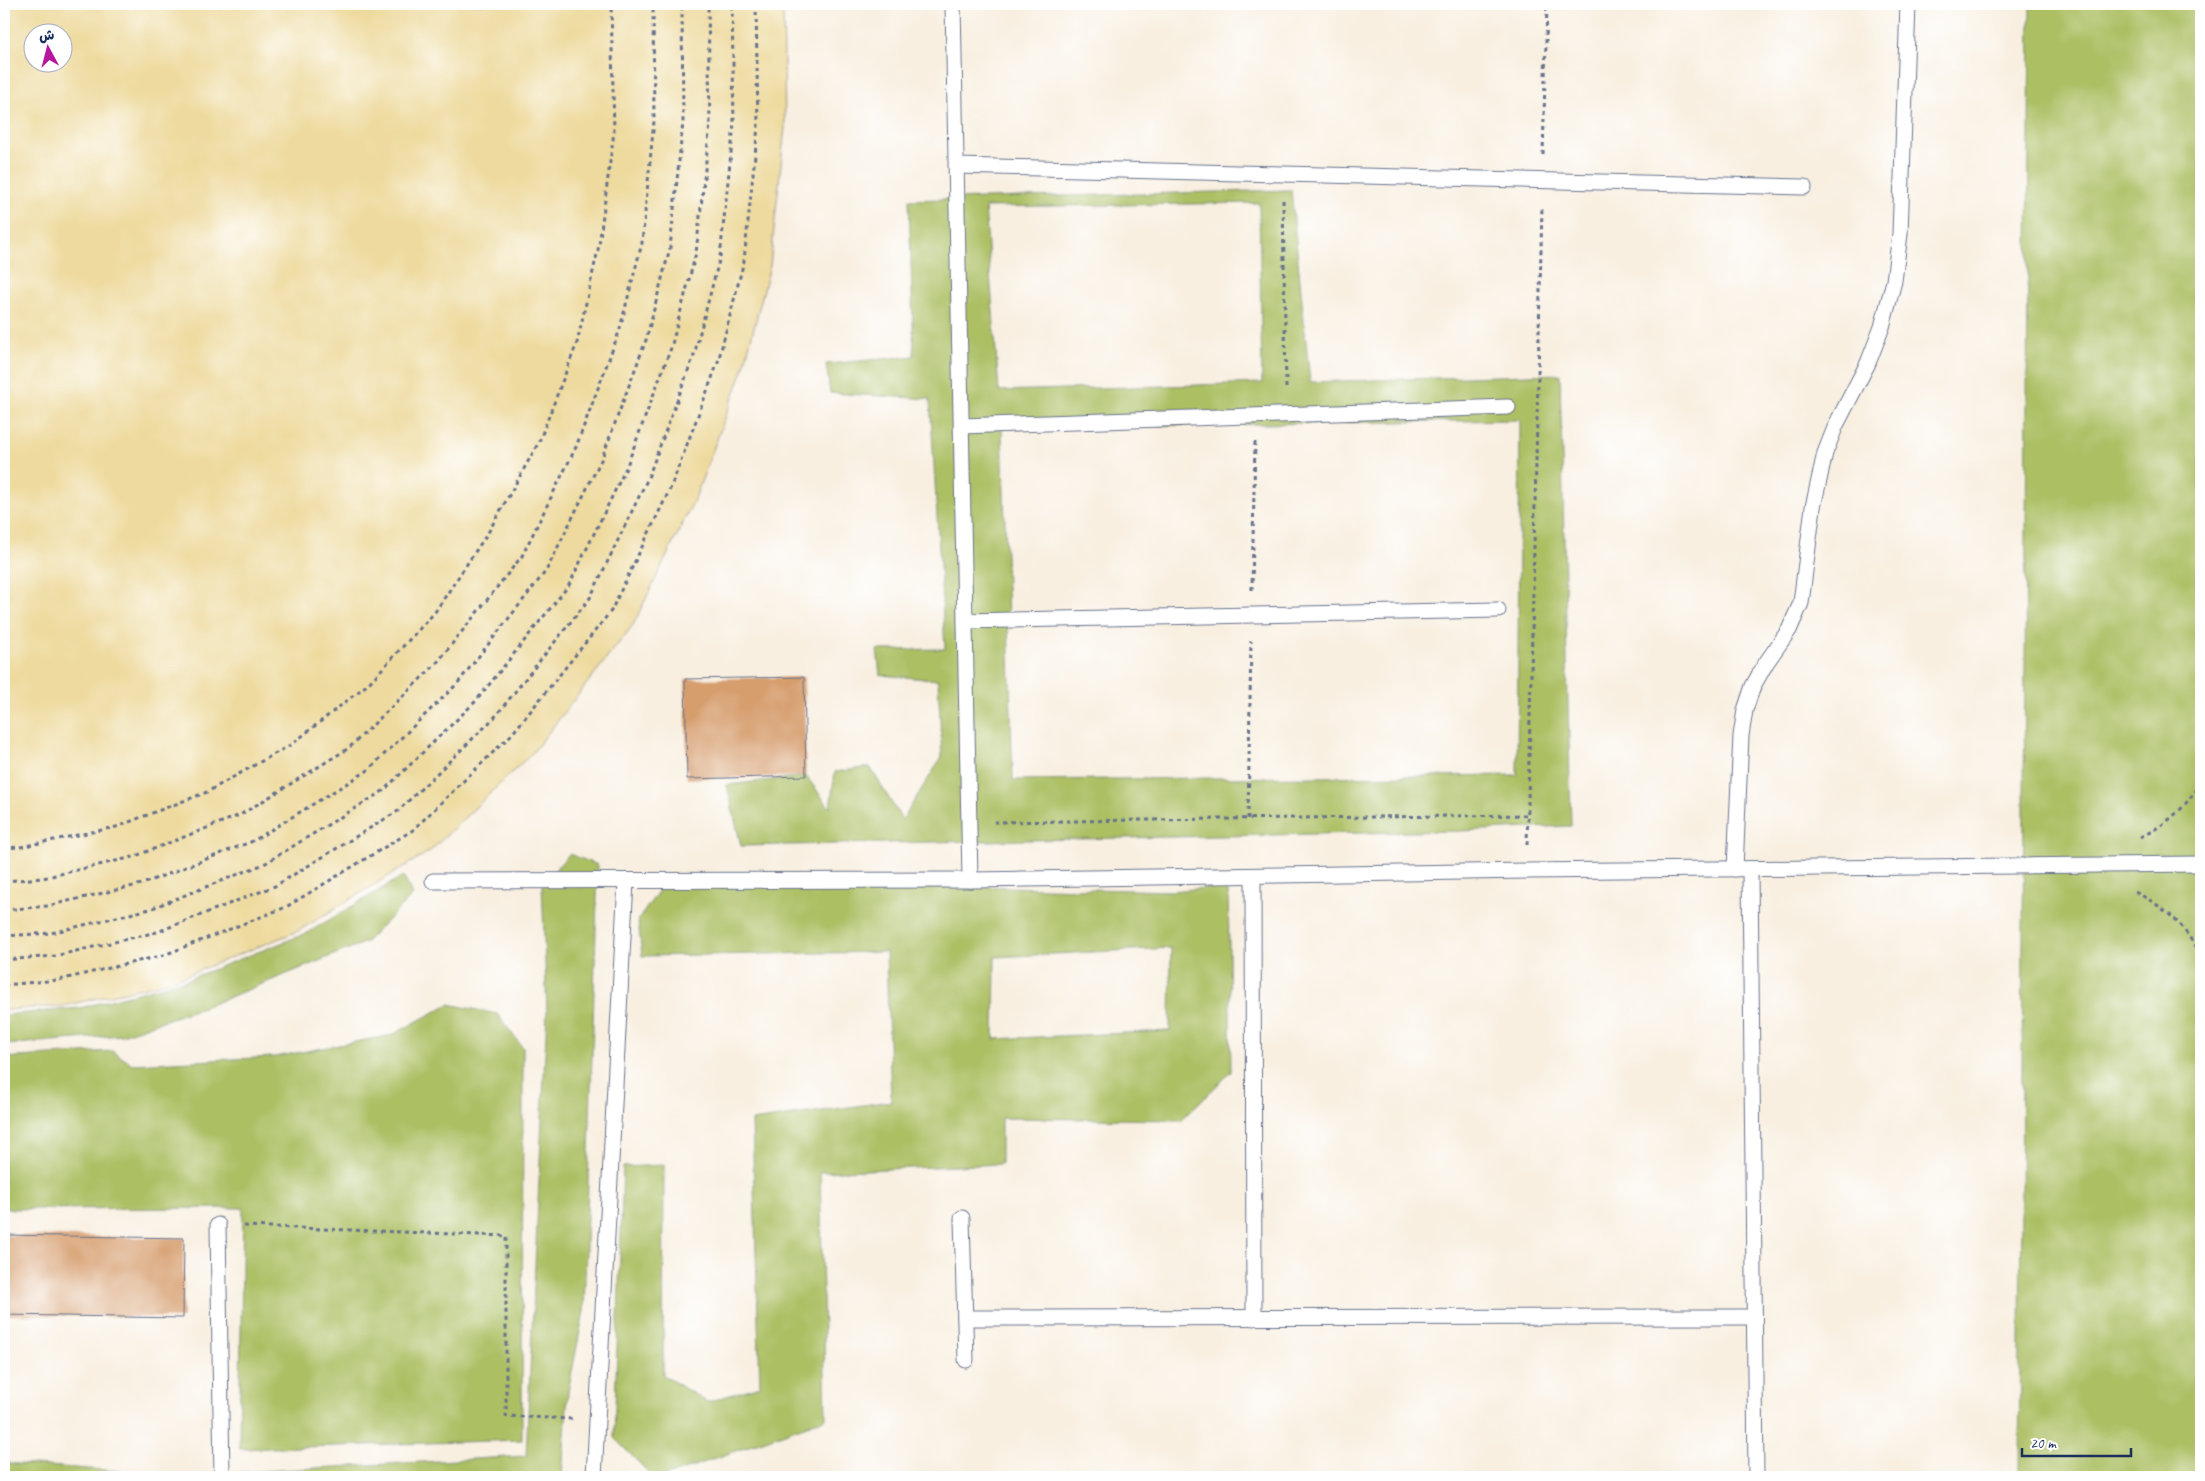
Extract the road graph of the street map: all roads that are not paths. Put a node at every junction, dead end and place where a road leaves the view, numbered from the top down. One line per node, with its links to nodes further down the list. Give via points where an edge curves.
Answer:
1 (953, 4): 3 (lane)
2 (1908, 4): 10 (lane, via 1900,234 1894,281 1868,363 1825,453 1813,507 1801,603 1789,630 1753,686 1745,710 1741,736)
3 (957, 166): 4 (lane); 6 (lane)
4 (1804, 187)
5 (1508, 407): 6 (lane)
6 (962, 426): 8 (lane)
7 (1498, 610): 8 (lane)
8 (965, 621): 12 (lane)
9 (2201, 864): 10 (lane)
10 (1742, 869): 11 (lane); 17 (lane)
11 (1253, 876): 12 (lane); 19 (lane)
12 (970, 880): 14 (lane)
13 (433, 881): 14 (lane)
14 (626, 881): 22 (lane)
15 (962, 1218): 18 (lane)
16 (218, 1225): 21 (lane)
17 (1754, 1317): 19 (lane); 23 (lane)
18 (965, 1318): 19 (lane); 20 (lane)
19 (1254, 1318)
20 (966, 1360)
21 (222, 1477)
22 (594, 1477)
23 (1756, 1477)

